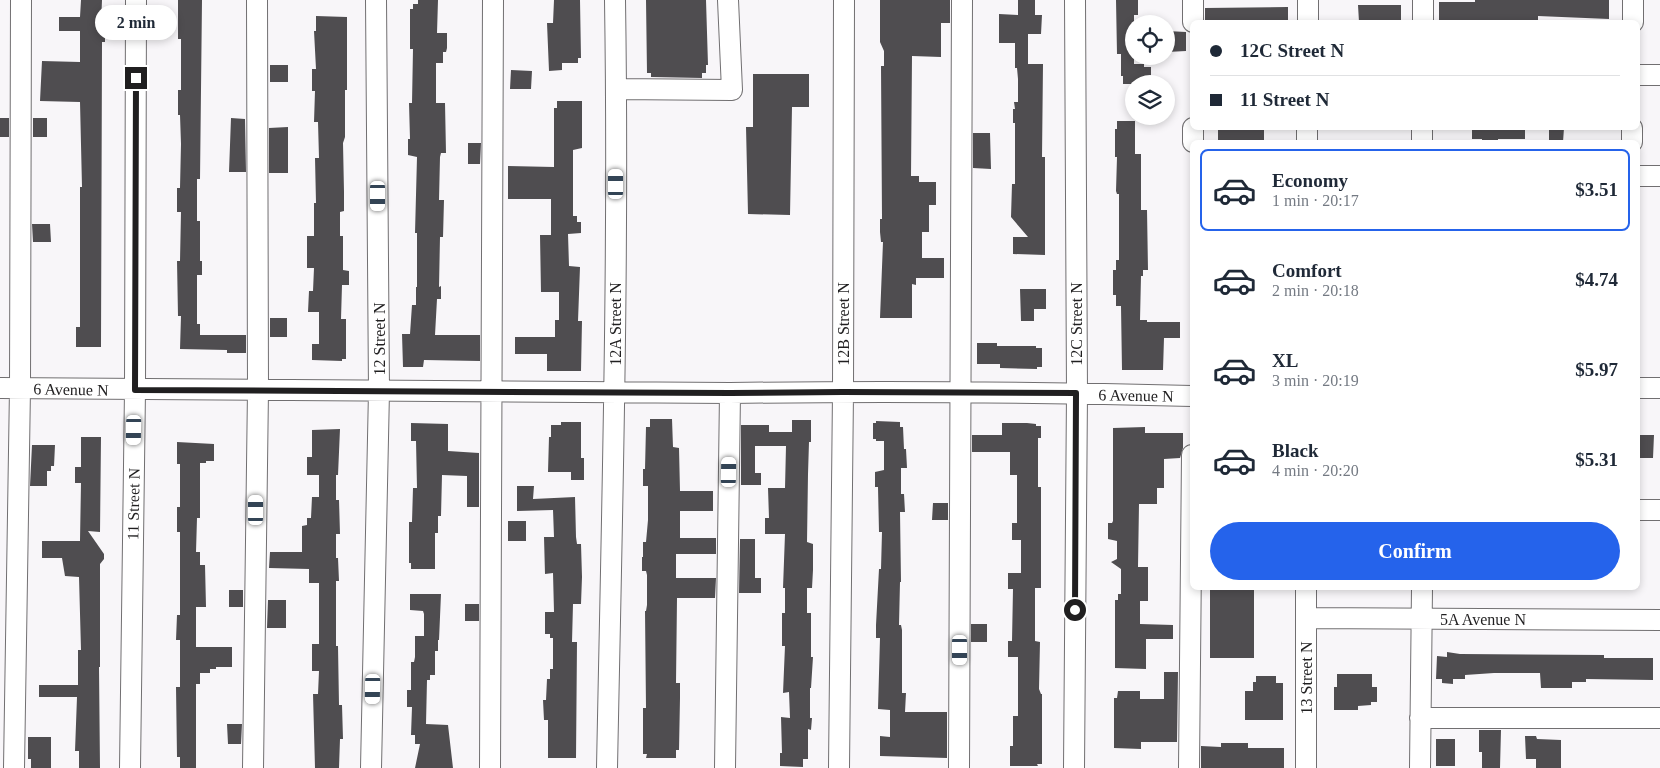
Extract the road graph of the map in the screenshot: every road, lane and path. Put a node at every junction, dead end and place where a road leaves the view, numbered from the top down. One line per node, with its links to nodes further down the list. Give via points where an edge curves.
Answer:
1 (21, 0): 25 (street)
2 (136, 0): 28 (street, 11 Street N)
3 (257, 0): 29 (street)
4 (376, 0): 30 (street, 12 Street N)
5 (493, 0): 31 (street)
6 (615, 0): 21 (street, 12A Street N)
7 (728, 0): 21 (street, via 732,90)
8 (844, 0): 33 (street, 12B Street N)
9 (962, 0): 35 (street)
10 (1075, 0): 36 (street, 12C Street N)
11 (1193, 0): 15 (street)
12 (1308, 0): 16 (street)
13 (1423, 0): 17 (street)
14 (1633, 0): 18 (street)
15 (1193, 20)
16 (1308, 20)
17 (1423, 20)
18 (1633, 20)
19 (1660, 75): 20 (street)
20 (1640, 76)
21 (616, 89): 32 (street, 12A Street N)
22 (1640, 176): 23 (street)
23 (1660, 176)
24 (0, 388): 25 (street, 6 Avenue N)
25 (20, 388): 28 (street, 6 Avenue N); 48 (street)
26 (1640, 388): 27 (street)
27 (1660, 388)
28 (135, 390): 29 (street, 6 Avenue N); 49 (street, 11 Street N)
29 (258, 390): 30 (street, 6 Avenue N); 50 (street)
30 (379, 391): 31 (street, 6 Avenue N); 51 (street, 12 Street N)
31 (491, 392): 32 (street, 6 Avenue N); 52 (street)
32 (614, 392): 34 (street, 6 Avenue N); 53 (street, 12A Street N)
33 (843, 392): 34 (street, 6 Avenue N); 35 (street, 6 Avenue N); 55 (street, 12B Street N)
34 (730, 393): 54 (street)
35 (961, 393): 36 (street, 6 Avenue N); 56 (street)
36 (1076, 393): 37 (street, 6 Avenue N); 57 (street, 12C Street N)
37 (1190, 396)
38 (1640, 510): 39 (street)
39 (1660, 510)
40 (1191, 590): 58 (street)
41 (1306, 590): 43 (street, 13 Street N)
42 (1422, 590): 44 (street)
43 (1306, 618): 44 (street, 5A Avenue N); 59 (street, 13 Street N)
44 (1421, 618): 45 (street, 5A Avenue N); 46 (street)
45 (1660, 620)
46 (1420, 718): 47 (street); 60 (street)
47 (1660, 718)
48 (14, 768)
49 (130, 768)
50 (253, 768)
51 (372, 768)
52 (490, 768)
53 (607, 768)
54 (726, 768)
55 (839, 768)
56 (959, 768)
57 (1074, 768)
58 (1189, 768)
59 (1306, 768)
60 (1420, 768)

